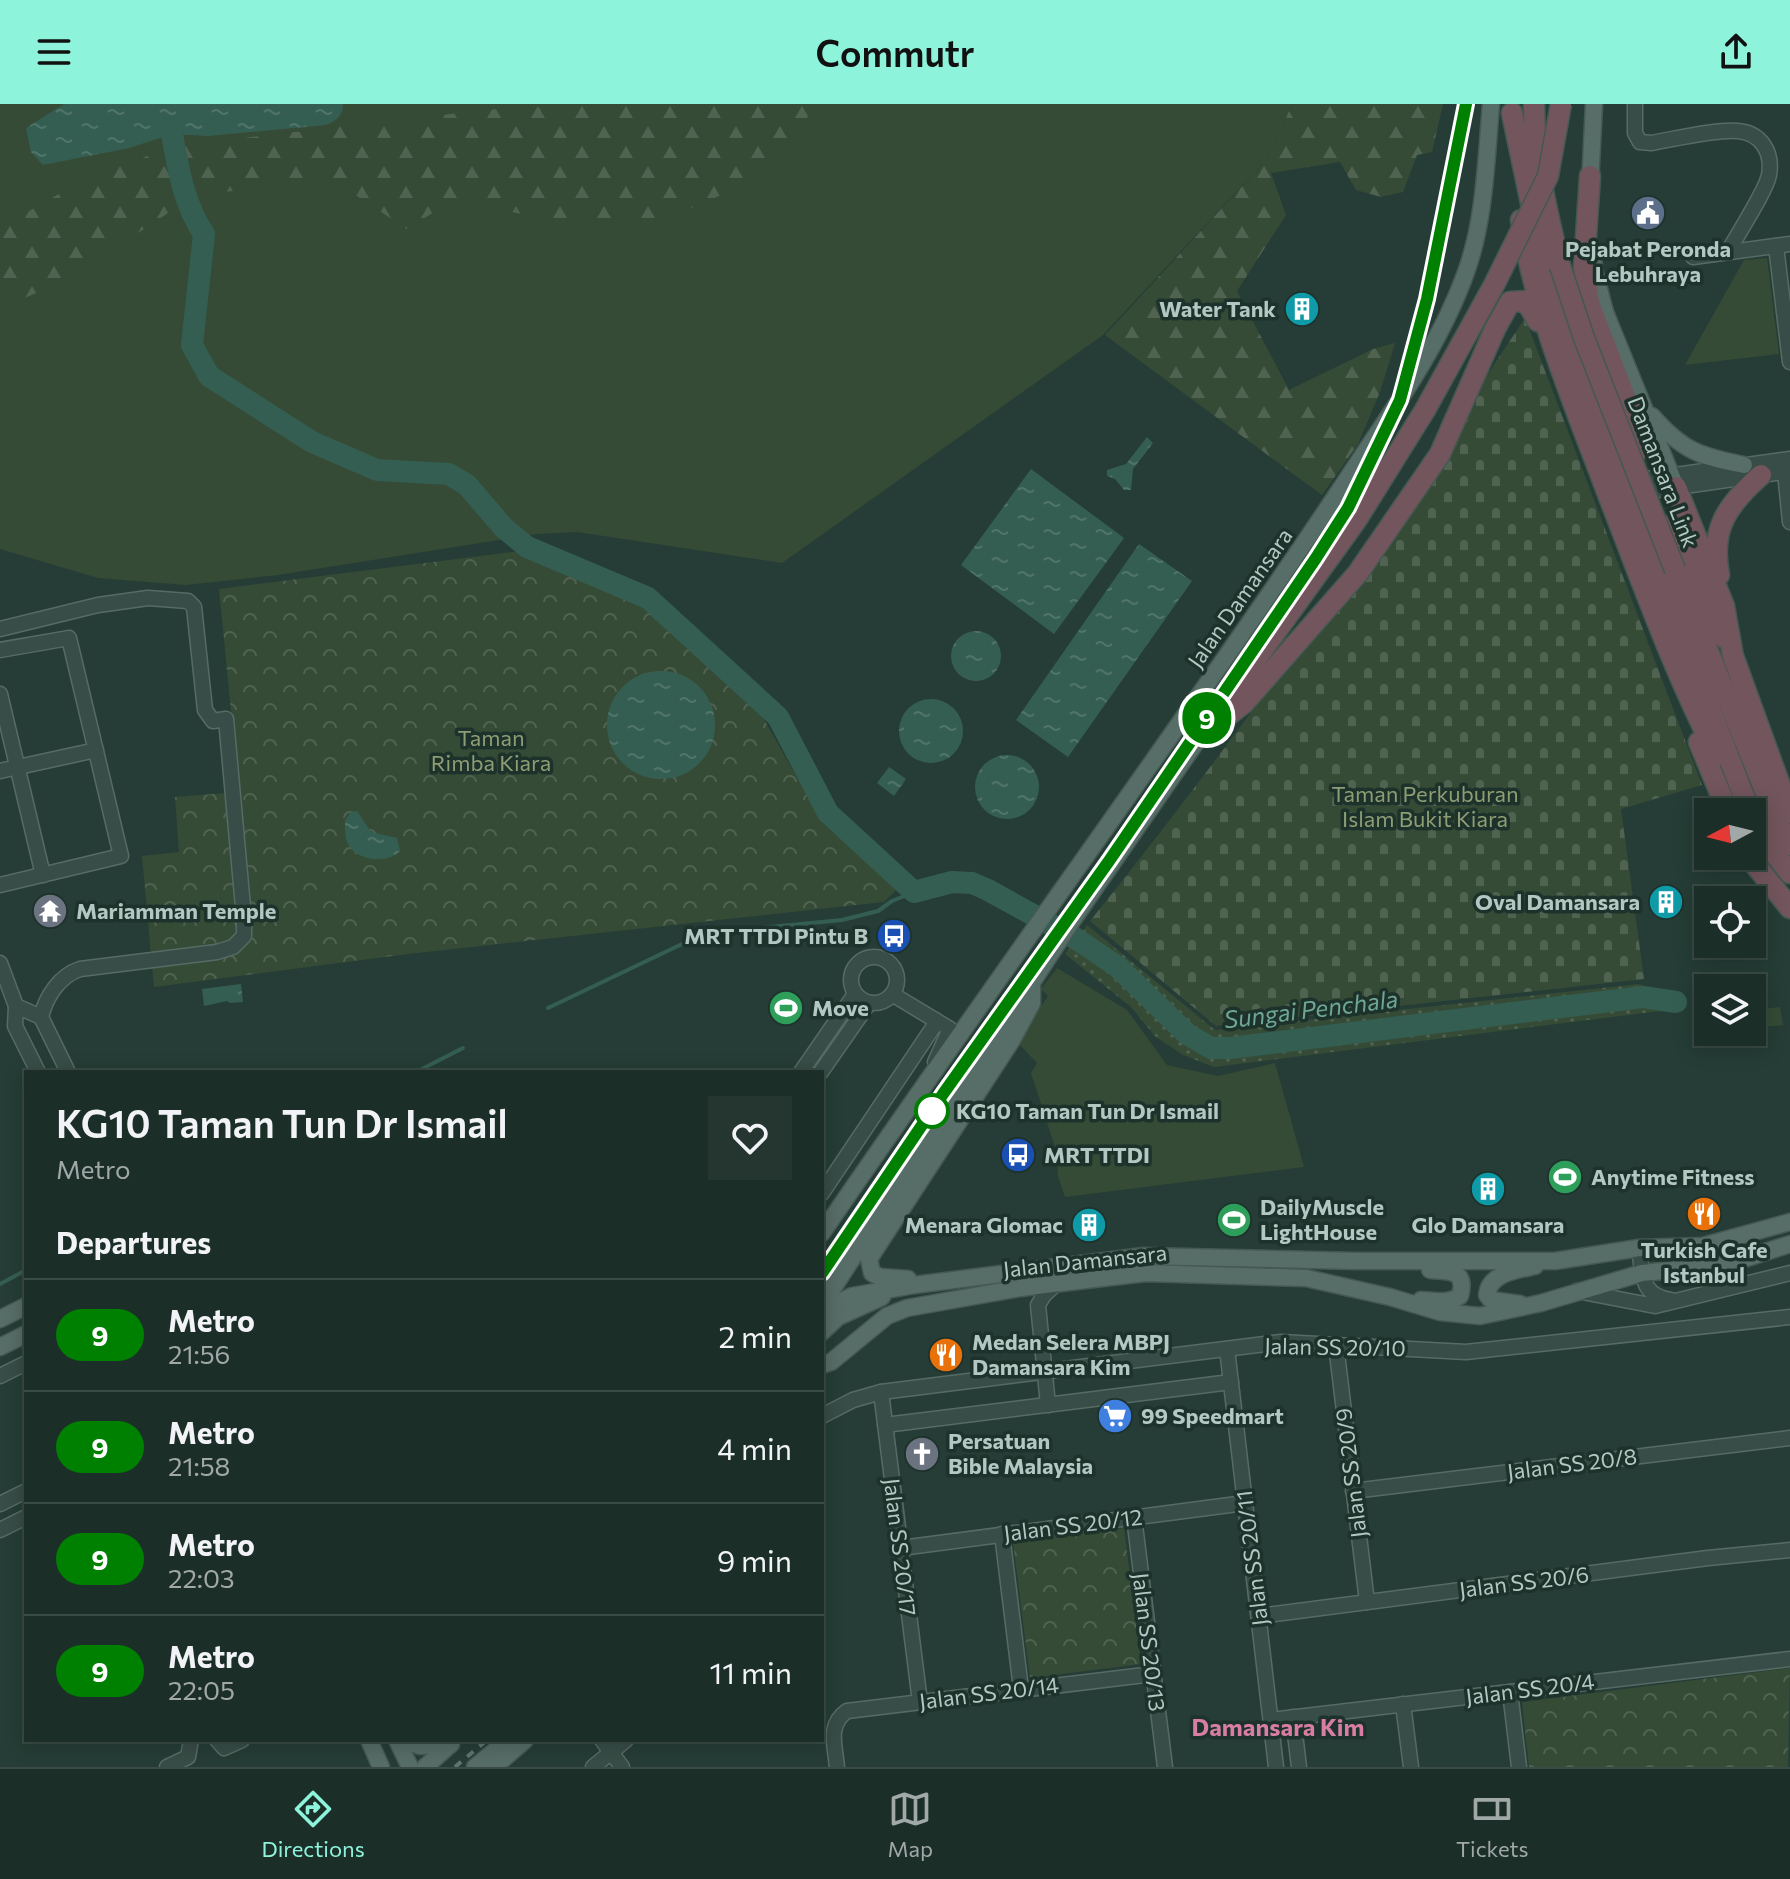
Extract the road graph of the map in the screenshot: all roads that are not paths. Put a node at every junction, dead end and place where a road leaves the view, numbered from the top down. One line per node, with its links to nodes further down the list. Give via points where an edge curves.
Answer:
1 (1491, 104): 54 (main road, Jalan Damansara, via 1483,199 1466,272 1442,331 1312,532)
2 (1534, 104): 35 (highway, Damansara Link, bridge, via 1543,196 1584,338)
3 (1561, 104): 27 (highway, bridge, via 1548,176 1425,410 1357,519)
4 (1594, 104): 7 (main road)
5 (1635, 104): 9 (street, via 1640,142 1736,131 1756,135 1765,146 1769,177)
6 (1512, 108): 11 (highway, via 1516,189 1529,271); 14 (highway, via 1546,274)
7 (1590, 176): 13 (main road, via 1594,270); 14 (highway, via 1584,267 1589,303 1641,439 1637,451 1623,456)
8 (1783, 245): 9 (street); 12 (street)
9 (1728, 252): 10 (street)
10 (1693, 257)
11 (1554, 349): 26 (highway); 27 (highway, via 1526,301 1510,302 1440,454 1358,573 1244,703)
12 (1790, 362)
13 (1643, 406): 16 (main road, via 1686,447); 17 (main road)
14 (1607, 442): 18 (highway)
15 (1788, 467): 16 (street); 19 (street)
16 (1752, 470): 17 (street); 21 (highway, via 1718,529 1716,559)
17 (1673, 481): 18 (street); 21 (highway)
18 (1626, 488): 20 (highway)
19 (1790, 522)
20 (1650, 549): 24 (highway, via 1652,531 1665,526 1679,532); 34 (highway)
21 (1724, 606): 24 (highway)
22 (0, 629): 47 (street, via 98,605 148,598 188,601 194,607 205,710 213,721 226,719 244,936 217,952 71,972 51,992)
23 (0, 650): 28 (street, via 69,638)
24 (1733, 656): 33 (highway)
25 (0, 694): 29 (street)
26 (1692, 707): 31 (highway, via 1703,755); 32 (highway)
27 (1199, 738): 42 (main road, Jalan Damansara)
28 (96, 750): 29 (street); 38 (street, via 121,856)
29 (17, 767): 30 (street); 38 (street)
30 (0, 771)
31 (1722, 798)
32 (1739, 798)
33 (1790, 813)
34 (1767, 845): 37 (highway)
35 (1790, 845)
36 (1759, 870): 40 (highway)
37 (1790, 873)
38 (43, 875): 39 (street)
39 (0, 885)
40 (1790, 908)
41 (0, 963): 46 (street)
42 (1032, 982): 59 (main road, via 1032,1003 1012,1040); 66 (main road, Jalan Damansara)
43 (855, 994): 44 (street, via 850,981 854,967 873,956 892,965 897,979); 45 (street); 52 (street)
44 (892, 994): 45 (street, via 880,1003); 48 (street)
45 (869, 1003): 53 (street)
46 (16, 1006): 47 (street); 49 (street)
47 (41, 1017): 49 (street); 51 (street)
48 (935, 1020): 54 (street, via 950,1029); 55 (street)
49 (7, 1027): 50 (street)
50 (37, 1070)
51 (67, 1070)
52 (802, 1070)
53 (822, 1070)
54 (929, 1077): 57 (main road, Jalan Damansara)
55 (824, 1190)
56 (1790, 1222): 60 (main road, Jalan Damansara, via 1703,1246)
57 (824, 1230)
58 (1790, 1244): 63 (main road, Jalan Damansara, via 1725,1265)
59 (877, 1246): 65 (main road, via 869,1259 872,1273); 66 (main road)
60 (1639, 1248): 62 (main road, Jalan Damansara); 63 (street)
61 (1357, 1261): 62 (main road, Jalan Damansara); 65 (main road, Jalan Damansara, via 1144,1256); 71 (main road, via 1390,1269 1450,1271 1462,1281 1454,1300)
62 (1555, 1261): 73 (main road, via 1498,1277 1488,1287 1487,1295 1497,1302)
63 (1642, 1273): 70 (main road, Jalan Damansara); 72 (street, via 1650,1294)
64 (1790, 1273): 72 (street)
65 (941, 1280): 68 (main road, Jalan Damansara)
66 (829, 1284)
67 (1056, 1284): 69 (main road, Jalan Damansara); 71 (main road, Jalan Damansara, via 1146,1273 1285,1277); 74 (street)
68 (914, 1285): 76 (main road, Jalan Damansara, via 852,1296); 79 (main road, via 854,1308)
69 (1020, 1288): 74 (street); 82 (main road, Jalan Damansara, via 907,1308 887,1316)
70 (1577, 1291): 72 (street, via 1646,1306); 73 (main road, Jalan Damansara)
71 (1390, 1297): 73 (main road, Jalan Damansara, via 1464,1316 1500,1314)
72 (1679, 1300)
73 (1541, 1303)
74 (1038, 1305): 88 (street)
75 (24, 1307): 78 (main road)
76 (824, 1307)
77 (1790, 1317): 81 (street, Jalan SS 20/10, via 1466,1352)
78 (0, 1319)
79 (824, 1330)
80 (24, 1335): 83 (main road)
81 (1336, 1345): 85 (street, Jalan SS 20/10, via 1281,1342); 96 (street, Jalan SS 20/9)
82 (848, 1346): 84 (main road); 87 (main road, Jalan Damansara)
83 (0, 1347)
84 (824, 1347)
85 (1227, 1349): 88 (street, Jalan SS 20/10); 90 (street, Jalan SS 20/11)
86 (24, 1364): 89 (street)
87 (824, 1364)
88 (1044, 1372): 91 (street, Jalan SS 20/10); 92 (street)
89 (0, 1376)
90 (1231, 1382): 92 (street); 98 (street, Jalan SS 20/11)
91 (881, 1392): 93 (street, Jalan SS 20/10); 94 (street, Jalan SS 20/17)
92 (1048, 1405): 94 (street)
93 (824, 1414)
94 (885, 1425): 104 (street, Jalan SS 20/17)
95 (1790, 1438): 96 (street, Jalan SS 20/8)
96 (1353, 1491): 106 (street, Jalan SS 20/9)
97 (24, 1492): 99 (street)
98 (1245, 1503): 100 (street, Jalan SS 20/12); 107 (street, Jalan SS 20/11)
99 (0, 1504)
100 (1134, 1517): 103 (street, Jalan SS 20/12); 109 (street, Jalan SS 20/13)
101 (24, 1518): 102 (street)
102 (0, 1530)
103 (1002, 1534): 104 (street, Jalan SS 20/12); 110 (street)
104 (901, 1548): 112 (street, Jalan SS 20/17)
105 (1790, 1550): 106 (street, Jalan SS 20/6)
106 (1367, 1602): 107 (street, Jalan SS 20/6)
107 (1259, 1616): 115 (street, Jalan SS 20/11)
108 (1790, 1659): 111 (street, Jalan SS 20/4)
109 (1153, 1674): 110 (street, Jalan SS 20/14); 135 (street, Jalan SS 20/13)
110 (1021, 1689): 112 (street, Jalan SS 20/14)
111 (1510, 1692): 113 (street, Jalan SS 20/4); 139 (street)
112 (920, 1702): 134 (street, Jalan SS 20/14, via 847,1711 838,1718 833,1727)
113 (1403, 1704): 114 (street, Jalan SS 20/4); 138 (street)
114 (1293, 1717): 115 (street, Jalan SS 20/4); 137 (street)
115 (1271, 1720): 136 (street, Jalan SS 20/11)
116 (191, 1742): 127 (street, via 188,1757)
117 (219, 1742): 118 (street, via 224,1748)
118 (238, 1742)
119 (370, 1742): 126 (main road)
120 (401, 1742): 128 (main road)
121 (407, 1742): 122 (main road)
122 (453, 1742): 129 (main road)
123 (506, 1742): 130 (main road)
124 (523, 1742): 131 (main road)
125 (606, 1746): 132 (street); 133 (street)
126 (379, 1764)
127 (167, 1767)
128 (410, 1767)
129 (425, 1767)
130 (475, 1767)
131 (494, 1767)
132 (593, 1767)
133 (622, 1767)
134 (837, 1767)
135 (1165, 1767)
136 (1276, 1767)
137 (1299, 1767)
138 (1411, 1767)
139 (1519, 1767)

